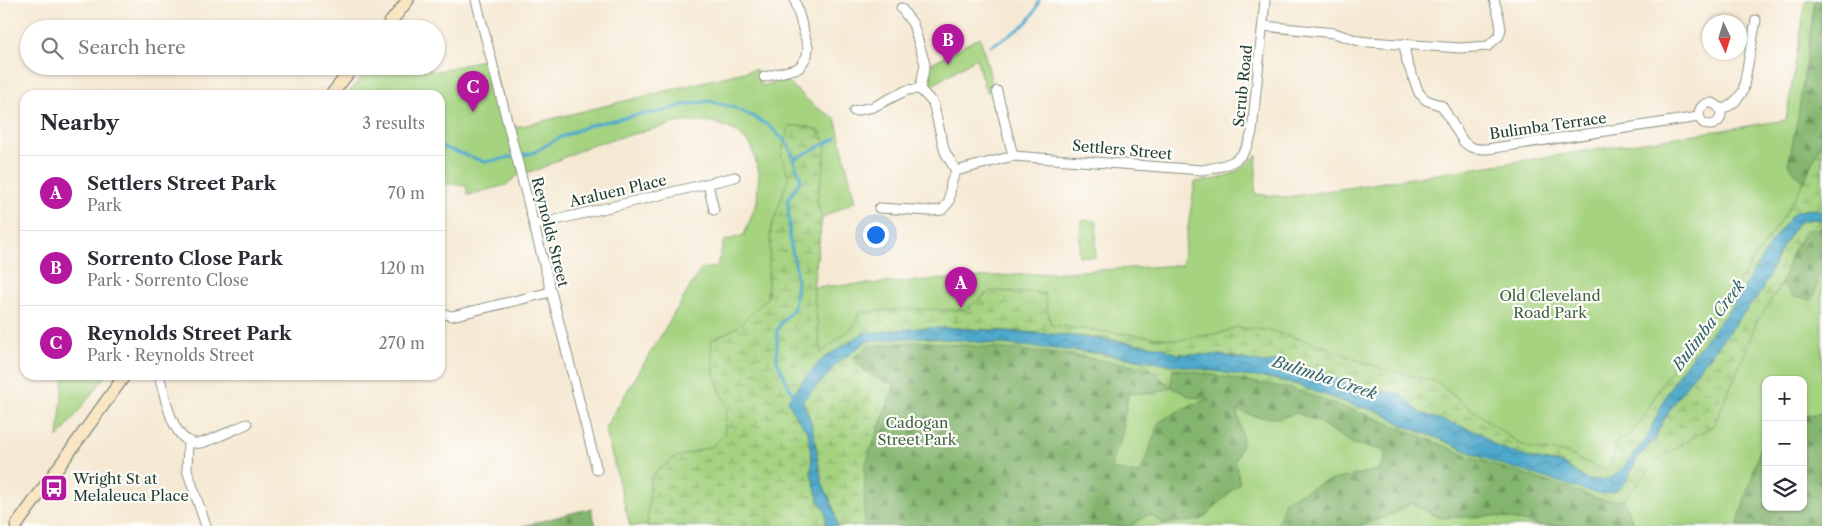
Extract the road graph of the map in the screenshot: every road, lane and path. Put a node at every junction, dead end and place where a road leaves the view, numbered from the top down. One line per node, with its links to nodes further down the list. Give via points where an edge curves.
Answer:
1 (408, 0): 7 (street)
2 (476, 0): 26 (street, Reynolds Street)
3 (795, 0): 12 (street, via 808,47 807,56 800,68)
4 (1265, 0): 9 (street, Scrub Road)
5 (1494, 0): 10 (street, via 1501,28 1499,36 1488,46 1461,48)
6 (901, 8): 13 (street, via 914,24 925,64)
7 (392, 20)
8 (1756, 20): 16 (street, via 1743,90 1738,100)
9 (1263, 26): 10 (street, via 1334,33 1359,41); 20 (street, Scrub Road, via 1249,144 1242,156)
10 (1404, 44): 18 (street, Bulimba Terrace, via 1419,93 1426,100 1442,106 1463,141 1477,149)
11 (347, 75): 14 (street)
12 (764, 77)
13 (920, 89): 17 (street, via 907,90 873,108); 21 (street, via 933,103 945,152)
14 (335, 90)
15 (997, 91): 19 (street)
16 (1720, 110): 18 (street, via 1708,103 1699,110); 18 (street, via 1720,118 1713,125 1702,123)
17 (854, 111)
18 (1699, 117)
19 (1013, 156): 20 (street, Settlers Street, via 1202,170); 21 (street, Settlers Street)
20 (1228, 166)
21 (956, 171): 24 (street, via 949,202 942,210)
22 (735, 177): 23 (street, Araluen Place)
23 (708, 184): 25 (street); 26 (street, Araluen Place)
24 (879, 208)
25 (714, 210)
26 (535, 225): 27 (street, Reynolds Street)
27 (551, 292): 28 (street, via 452,316); 33 (street, Reynolds Street)
28 (445, 314)
29 (121, 380): 34 (street)
30 (160, 380): 32 (street, via 175,429)
31 (247, 424): 32 (street, via 199,443)
32 (188, 442): 35 (street, via 186,470)
33 (597, 470)
34 (16, 526)
35 (206, 526)

